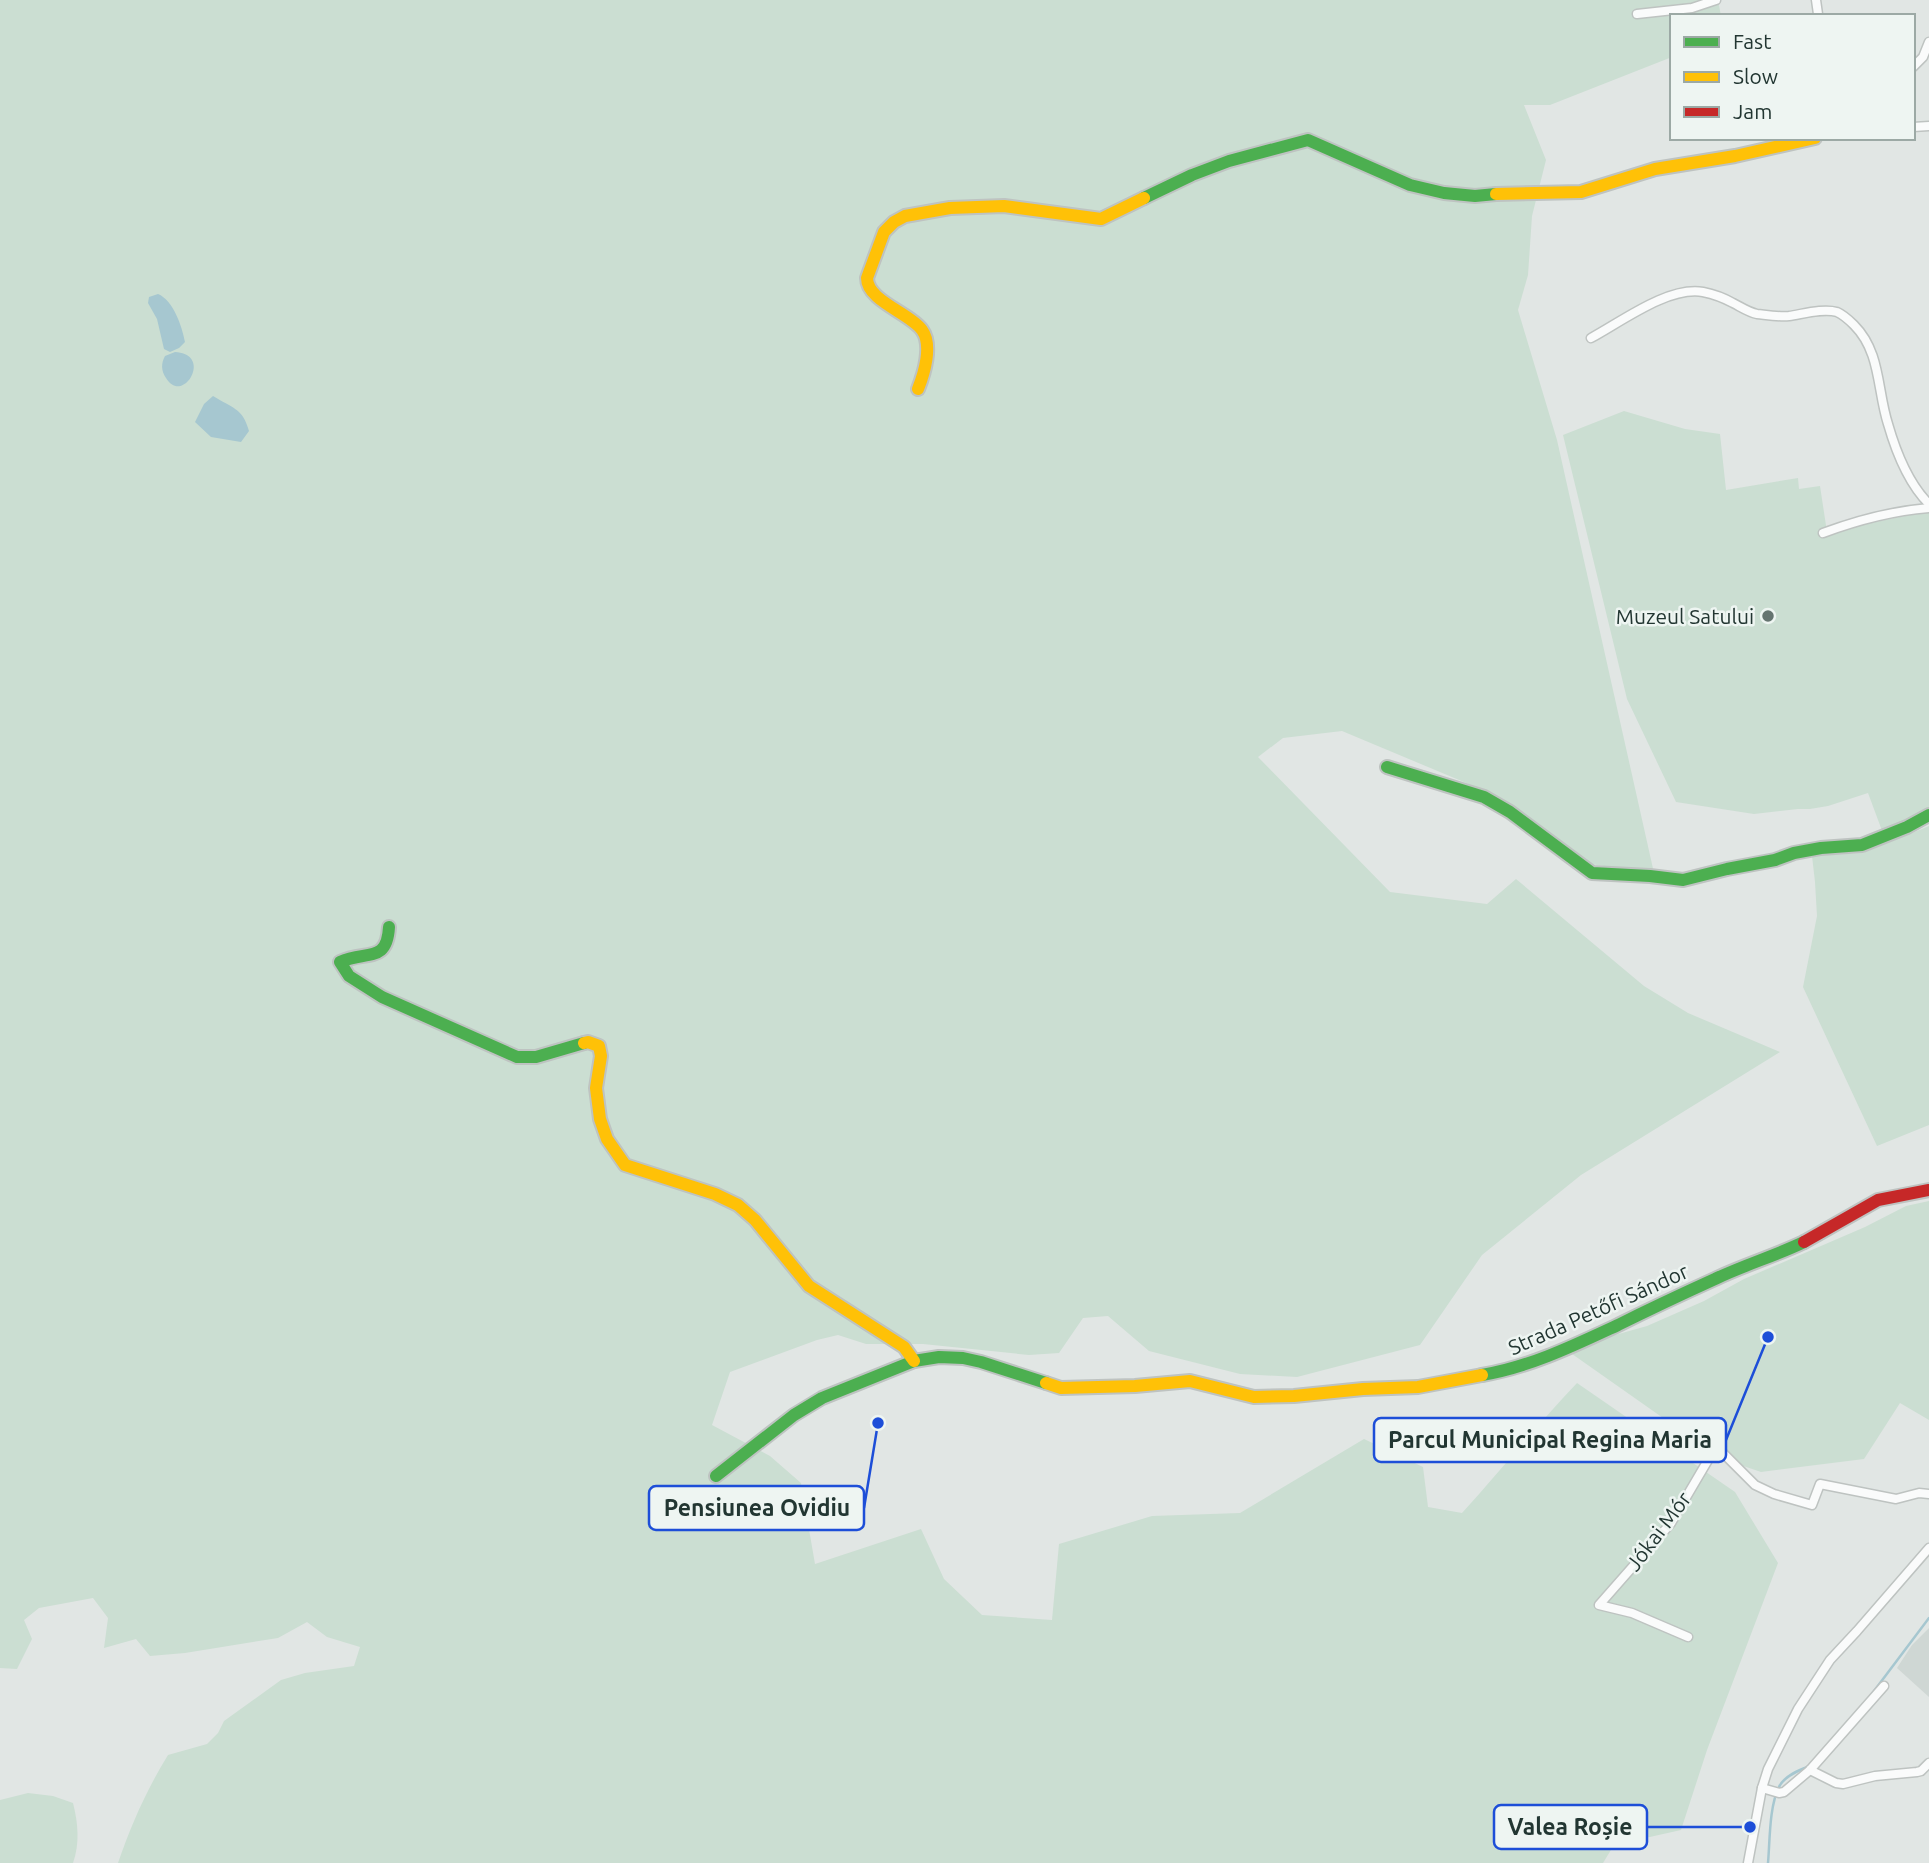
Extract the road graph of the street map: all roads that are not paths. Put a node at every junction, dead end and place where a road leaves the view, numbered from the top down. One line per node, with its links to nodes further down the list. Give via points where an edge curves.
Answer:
1 (1716, 0): 3 (street)
2 (1816, 0): 5 (street)
3 (1703, 2): 4 (street)
4 (1637, 14)
5 (1818, 14)
6 (1929, 41): 7 (street)
7 (1915, 64)
8 (1806, 140): 10 (street, via 1655,169 1581,192 1475,196 1410,184 1308,140 1192,175 1101,219 1004,206 905,216 884,232 867,278 874,295 922,330 926,369)
9 (1591, 338): 11 (street, via 1668,296 1689,291 1718,297 1753,313 1838,313 1867,341 1890,433)
10 (918, 389)
11 (1929, 506): 12 (street, via 1865,518)
12 (1823, 533)
13 (1387, 767): 14 (street, via 1484,797 1592,873 1683,880 1794,853 1862,845)
14 (1929, 815)
15 (389, 927): 17 (street, via 390,939 382,951 340,962 349,976 383,997 517,1057 536,1057 588,1042 599,1046 596,1088 600,1119 625,1165 738,1205 809,1286 904,1347)
16 (1929, 1190): 17 (street, Strada Petőfi Sándor, via 1878,1200 1787,1250 1532,1362 1418,1388 1254,1397 1190,1381 1061,1388 963,1358)
17 (914, 1361): 18 (street, Strada Petőfi Sándor, via 822,1398)
18 (716, 1476)
19 (1929, 1494): 21 (street, Jókai Mór, via 1896,1499 1820,1484 1812,1505 1755,1485 1725,1454 1714,1453 1671,1523 1599,1605 1632,1613)
20 (1929, 1548): 25 (street, via 1820,1674 1781,1741)
21 (1688, 1637)
22 (1884, 1686): 24 (street)
23 (1929, 1762): 24 (street, via 1921,1771 1843,1784)
24 (1810, 1770): 25 (street, via 1784,1792)
25 (1762, 1788): 26 (street)
26 (1748, 1863)

